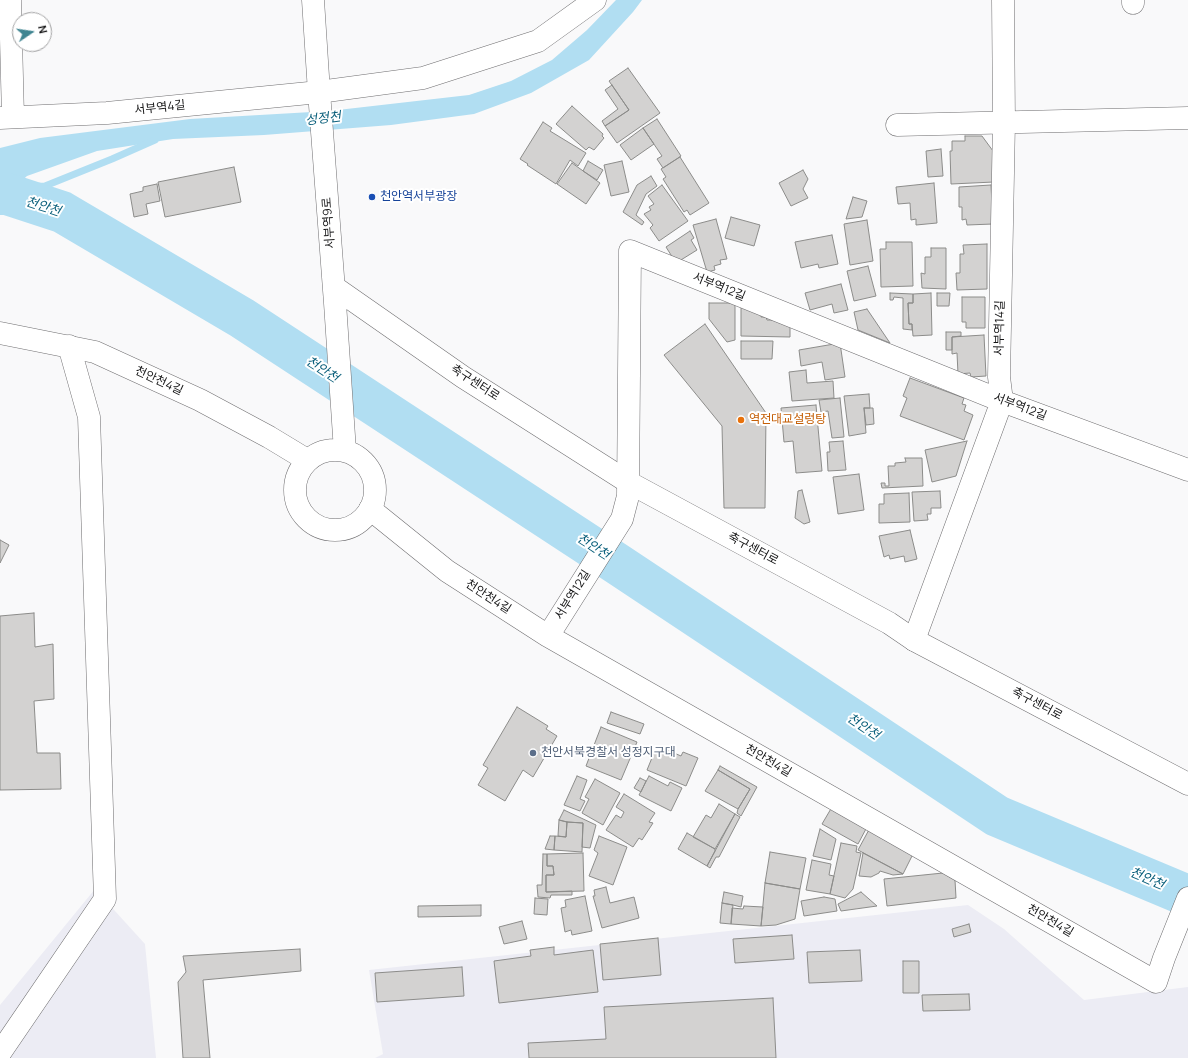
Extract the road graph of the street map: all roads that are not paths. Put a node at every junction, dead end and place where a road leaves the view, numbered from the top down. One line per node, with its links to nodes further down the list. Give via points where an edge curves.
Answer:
1 (10, 0): 6 (street)
2 (313, 0): 5 (street)
3 (595, 0): 5 (street, 서부역4길, via 538,41 423,78)
4 (1003, 0): 8 (street, 서부역14길)
5 (319, 92): 6 (street, 서부역4길, via 107,113); 10 (street, 서부역9로)
6 (6, 118)
7 (1188, 118): 8 (street)
8 (1004, 122): 9 (street); 13 (street, 서부역14길, via 999,377)
9 (897, 124)
10 (335, 295): 14 (street, 서부역9로); 17 (street, 축구센터로)
11 (0, 332): 12 (street, 천안천4길)
12 (68, 346): 15 (street, 천안천4길, via 95,352 200,400); 23 (street, via 89,417 104,899)
13 (1002, 401): 16 (street, 서부역12길); 17 (street, 서부역12길, via 630,251); 20 (street, 서부역14길)
14 (345, 450): 15 (street, via 318,453); 18 (street, via 365,463 372,474 375,486)
15 (307, 460): 18 (street, via 299,472 295,485 295,499 301,512 310,522 322,528 350,528 362,520)
16 (1188, 470)
17 (628, 482): 19 (street, 서부역12길, via 628,496 622,519); 20 (street, 축구센터로, via 889,623)
18 (370, 509): 19 (street, 천안천4길, via 447,571)
19 (548, 636): 22 (street, 천안천4길, via 1156,982)
20 (914, 640): 21 (street, 축구센터로)
21 (1188, 784)
22 (1188, 898)
23 (0, 1053)

